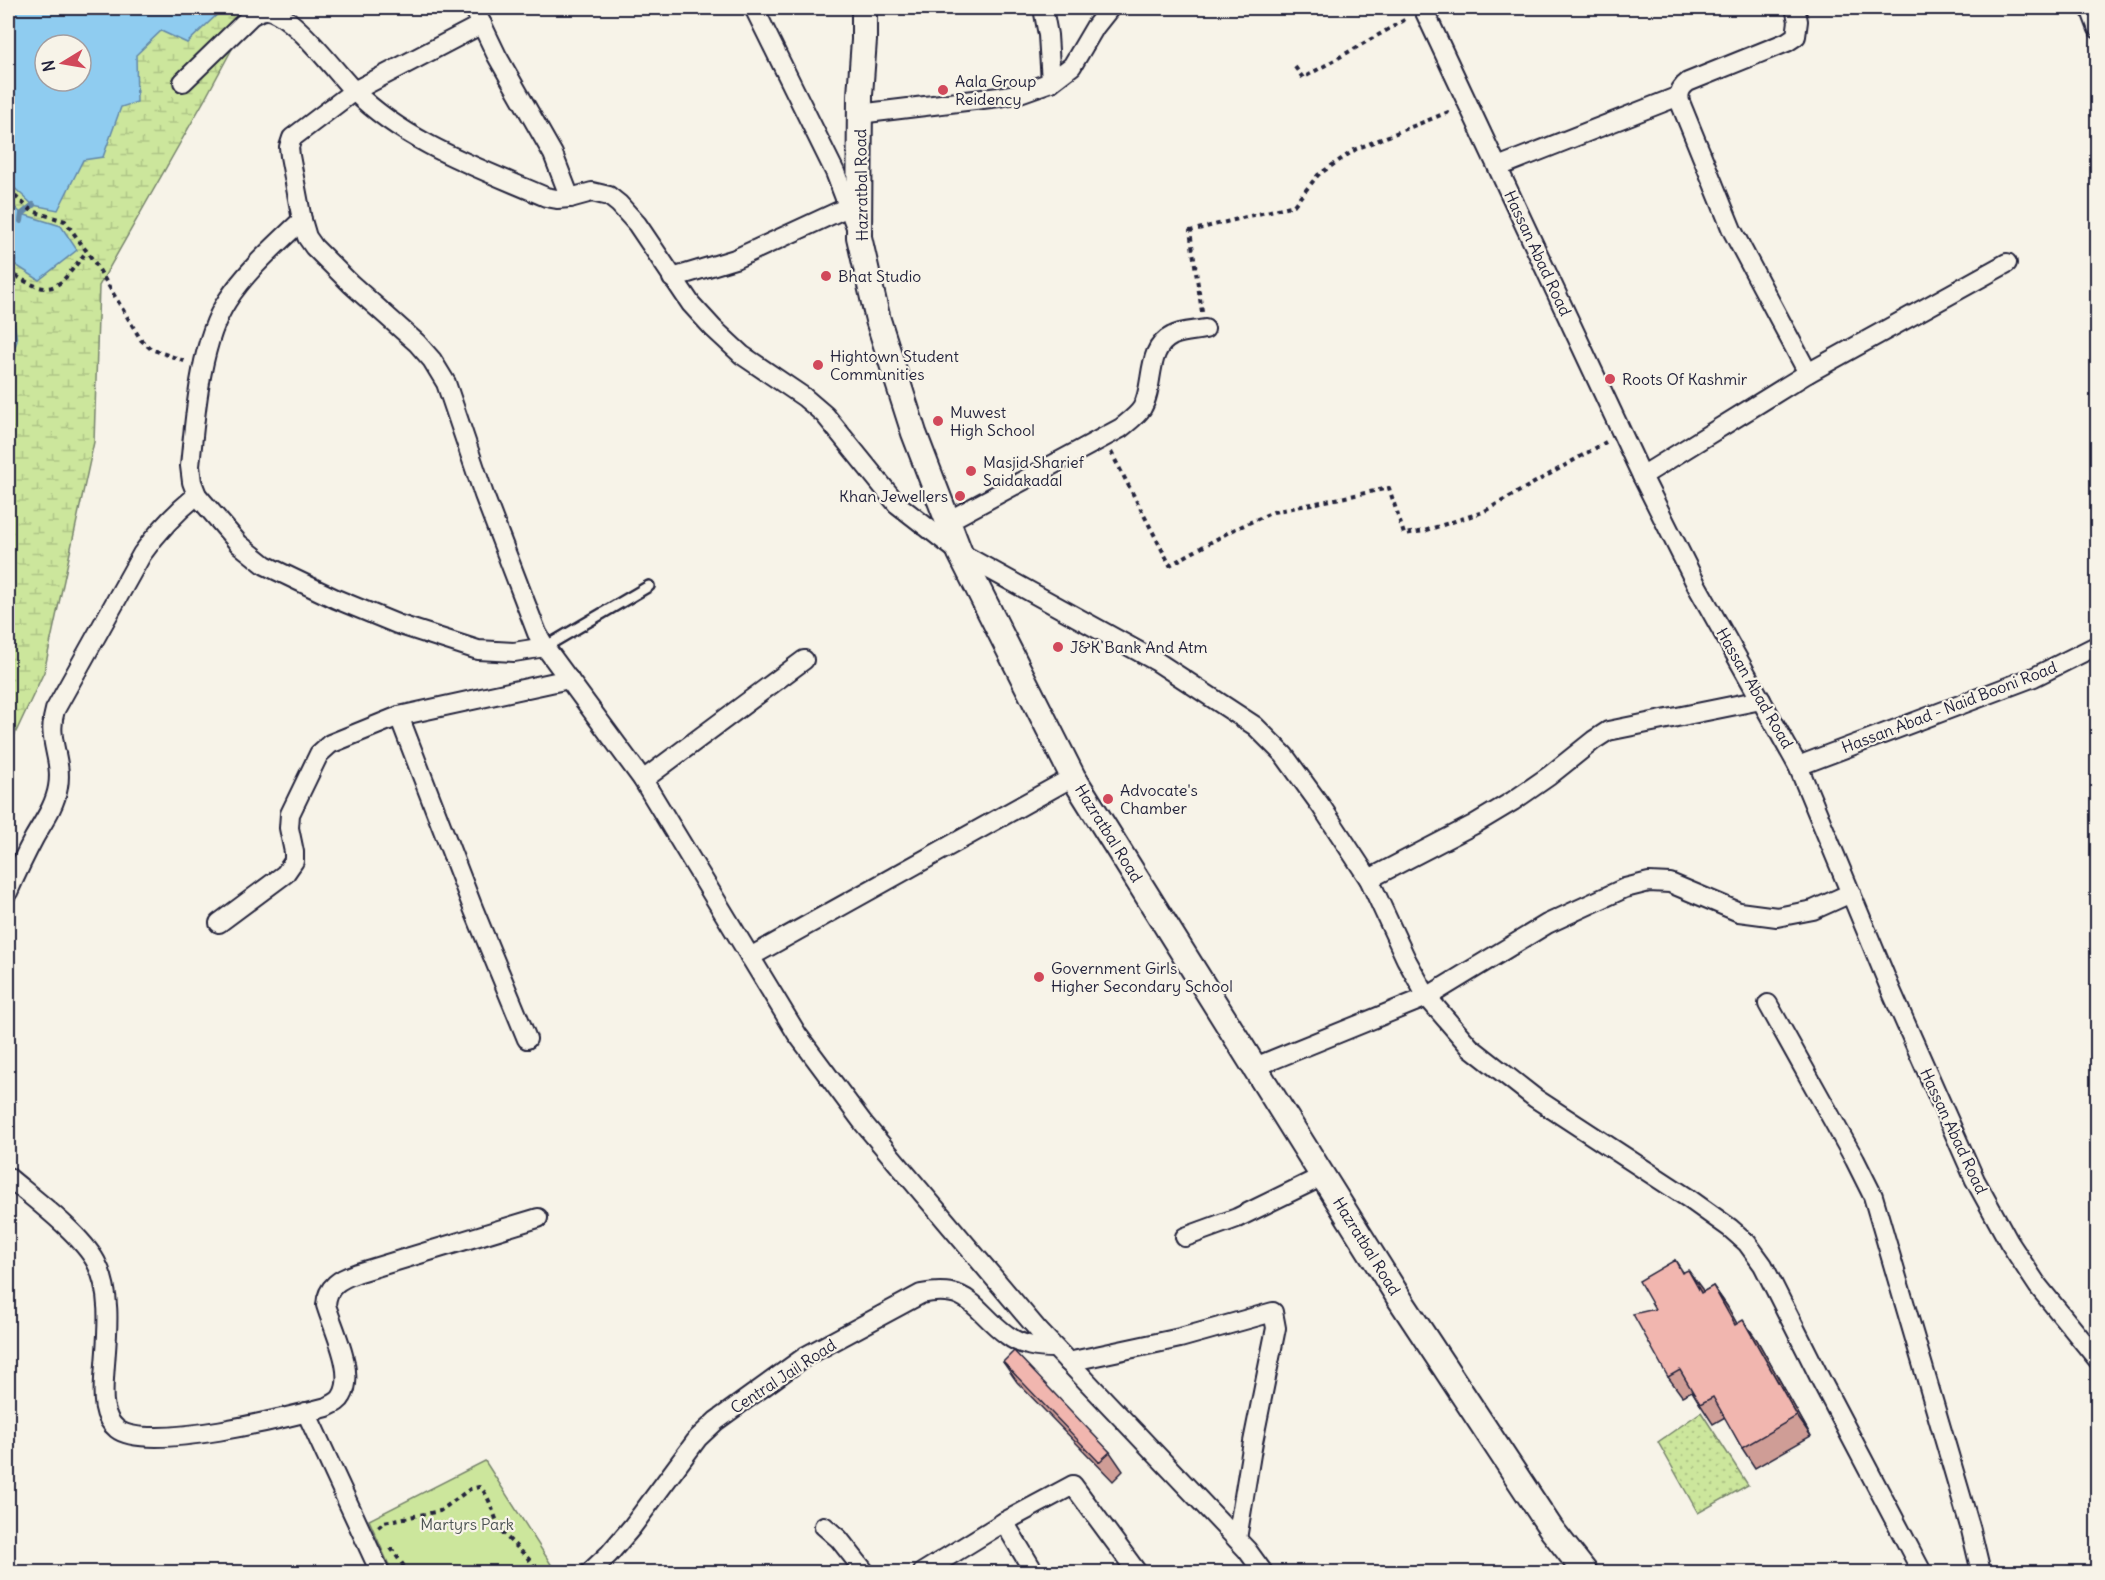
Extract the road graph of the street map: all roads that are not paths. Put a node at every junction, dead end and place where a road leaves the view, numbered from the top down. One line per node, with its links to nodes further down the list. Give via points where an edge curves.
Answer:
1 (754, 8): 17 (street, via 835,172)
2 (864, 8): 14 (main road, Hazratbal Road)
3 (1043, 8): 11 (street)
4 (1110, 8): 11 (street, via 1072,66)
5 (1424, 8): 15 (street, Hassan Abad Road)
6 (1795, 8): 13 (street, via 1796,36 1688,82)
7 (2090, 8): 9 (street)
8 (478, 16): 12 (street); 16 (street, via 554,154)
9 (2097, 29)
10 (183, 82): 12 (street, via 251,16 266,10 288,22)
11 (1051, 82): 14 (street, via 1017,94)
12 (354, 91): 16 (street, via 375,110 434,148 546,197); 18 (street, via 292,138 289,147)
13 (1679, 96): 15 (street); 23 (street, via 1732,230)
14 (860, 114): 19 (main road, Hazratbal Road)
15 (1498, 167): 24 (street, Hassan Abad Road)
16 (570, 198): 21 (street, via 600,192 614,200 636,224)
17 (848, 207): 19 (street); 21 (street, via 735,259)
18 (302, 220): 25 (street, via 253,268 226,302 208,342 190,466); 30 (street, via 314,247 417,343 446,383 484,495)
19 (860, 237): 26 (main road, Hazratbal Road, via 878,320 914,433)
20 (2007, 263): 23 (street)
21 (672, 278): 27 (street, via 691,304 742,355 811,403 842,434 897,504)
22 (1205, 329): 26 (street, via 1175,334 1164,341 1153,360 1149,390 1141,409 1121,428)
23 (1808, 373): 24 (street)
24 (1642, 476): 33 (street, Hassan Abad Road, via 1697,586)
25 (197, 495): 30 (street, via 239,544 266,565 336,599 478,650 514,652); 39 (street, via 157,532 142,554 55,710 51,728 59,769 58,787)
26 (948, 521): 27 (main road, Hazratbal Road)
27 (960, 553): 36 (main road, Hazratbal Road); 38 (street, via 1156,661 1255,726 1294,768)
28 (650, 586): 30 (lane)
29 (2097, 645): 35 (street, Hassan Abad - Naid Booni Road, via 2034,677)
30 (545, 646): 32 (street)
31 (804, 660): 37 (street)
32 (569, 679): 34 (street); 37 (street)
33 (1761, 700): 35 (street, Hassan Abad Road); 38 (street, via 1608,731 1513,801)
34 (399, 716): 41 (street, via 324,748 290,814 294,852 291,866); 45 (street)
35 (1798, 765): 40 (street, Hassan Abad Road)
36 (1073, 777): 42 (street); 46 (main road, Hazratbal Road)
37 (643, 780): 42 (street)
38 (1369, 879): 43 (street)
39 (8, 892)
40 (1851, 893): 43 (street, via 1813,909 1777,917 1739,912 1670,883 1649,882 1603,897 1547,924); 52 (street, Hassan Abad Road, via 1975,1180 2037,1287)
41 (219, 923)
42 (750, 957): 51 (street, via 797,1034 864,1124)
43 (1427, 997): 46 (street); 66 (street, via 1470,1047 1535,1098 1688,1198 1747,1243 1763,1265)
44 (1768, 1004): 67 (street, via 1872,1196)
45 (527, 1039)
46 (1255, 1067): 47 (main road, Hazratbal Road)
47 (1323, 1176): 50 (street, via 1237,1218); 65 (main road, Hazratbal Road, via 1552,1530)
48 (8, 1177): 54 (street, via 83,1242 97,1264 108,1316 104,1405 119,1431 166,1437)
49 (538, 1218): 54 (street, via 357,1273 332,1286 326,1305 347,1371 347,1384 336,1402)
50 (1185, 1237)
51 (1055, 1348): 53 (street); 59 (street, Central Jail Road, via 1031,1347 1008,1336 964,1297 941,1290 921,1294 806,1356 716,1421 698,1438 624,1536)
52 (2097, 1360)
53 (1068, 1362): 57 (street); 57 (street, via 1180,1338 1278,1309)
54 (306, 1412): 58 (street)
55 (1004, 1522): 61 (street); 62 (street); 63 (street, via 1073,1485)
56 (824, 1526): 60 (street)
57 (1237, 1539): 64 (street)
58 (380, 1572)
59 (590, 1572)
60 (865, 1572)
61 (924, 1572)
62 (1034, 1572)
63 (1137, 1572)
64 (1263, 1572)
65 (1586, 1572)
66 (1922, 1572)
67 (1981, 1572)

